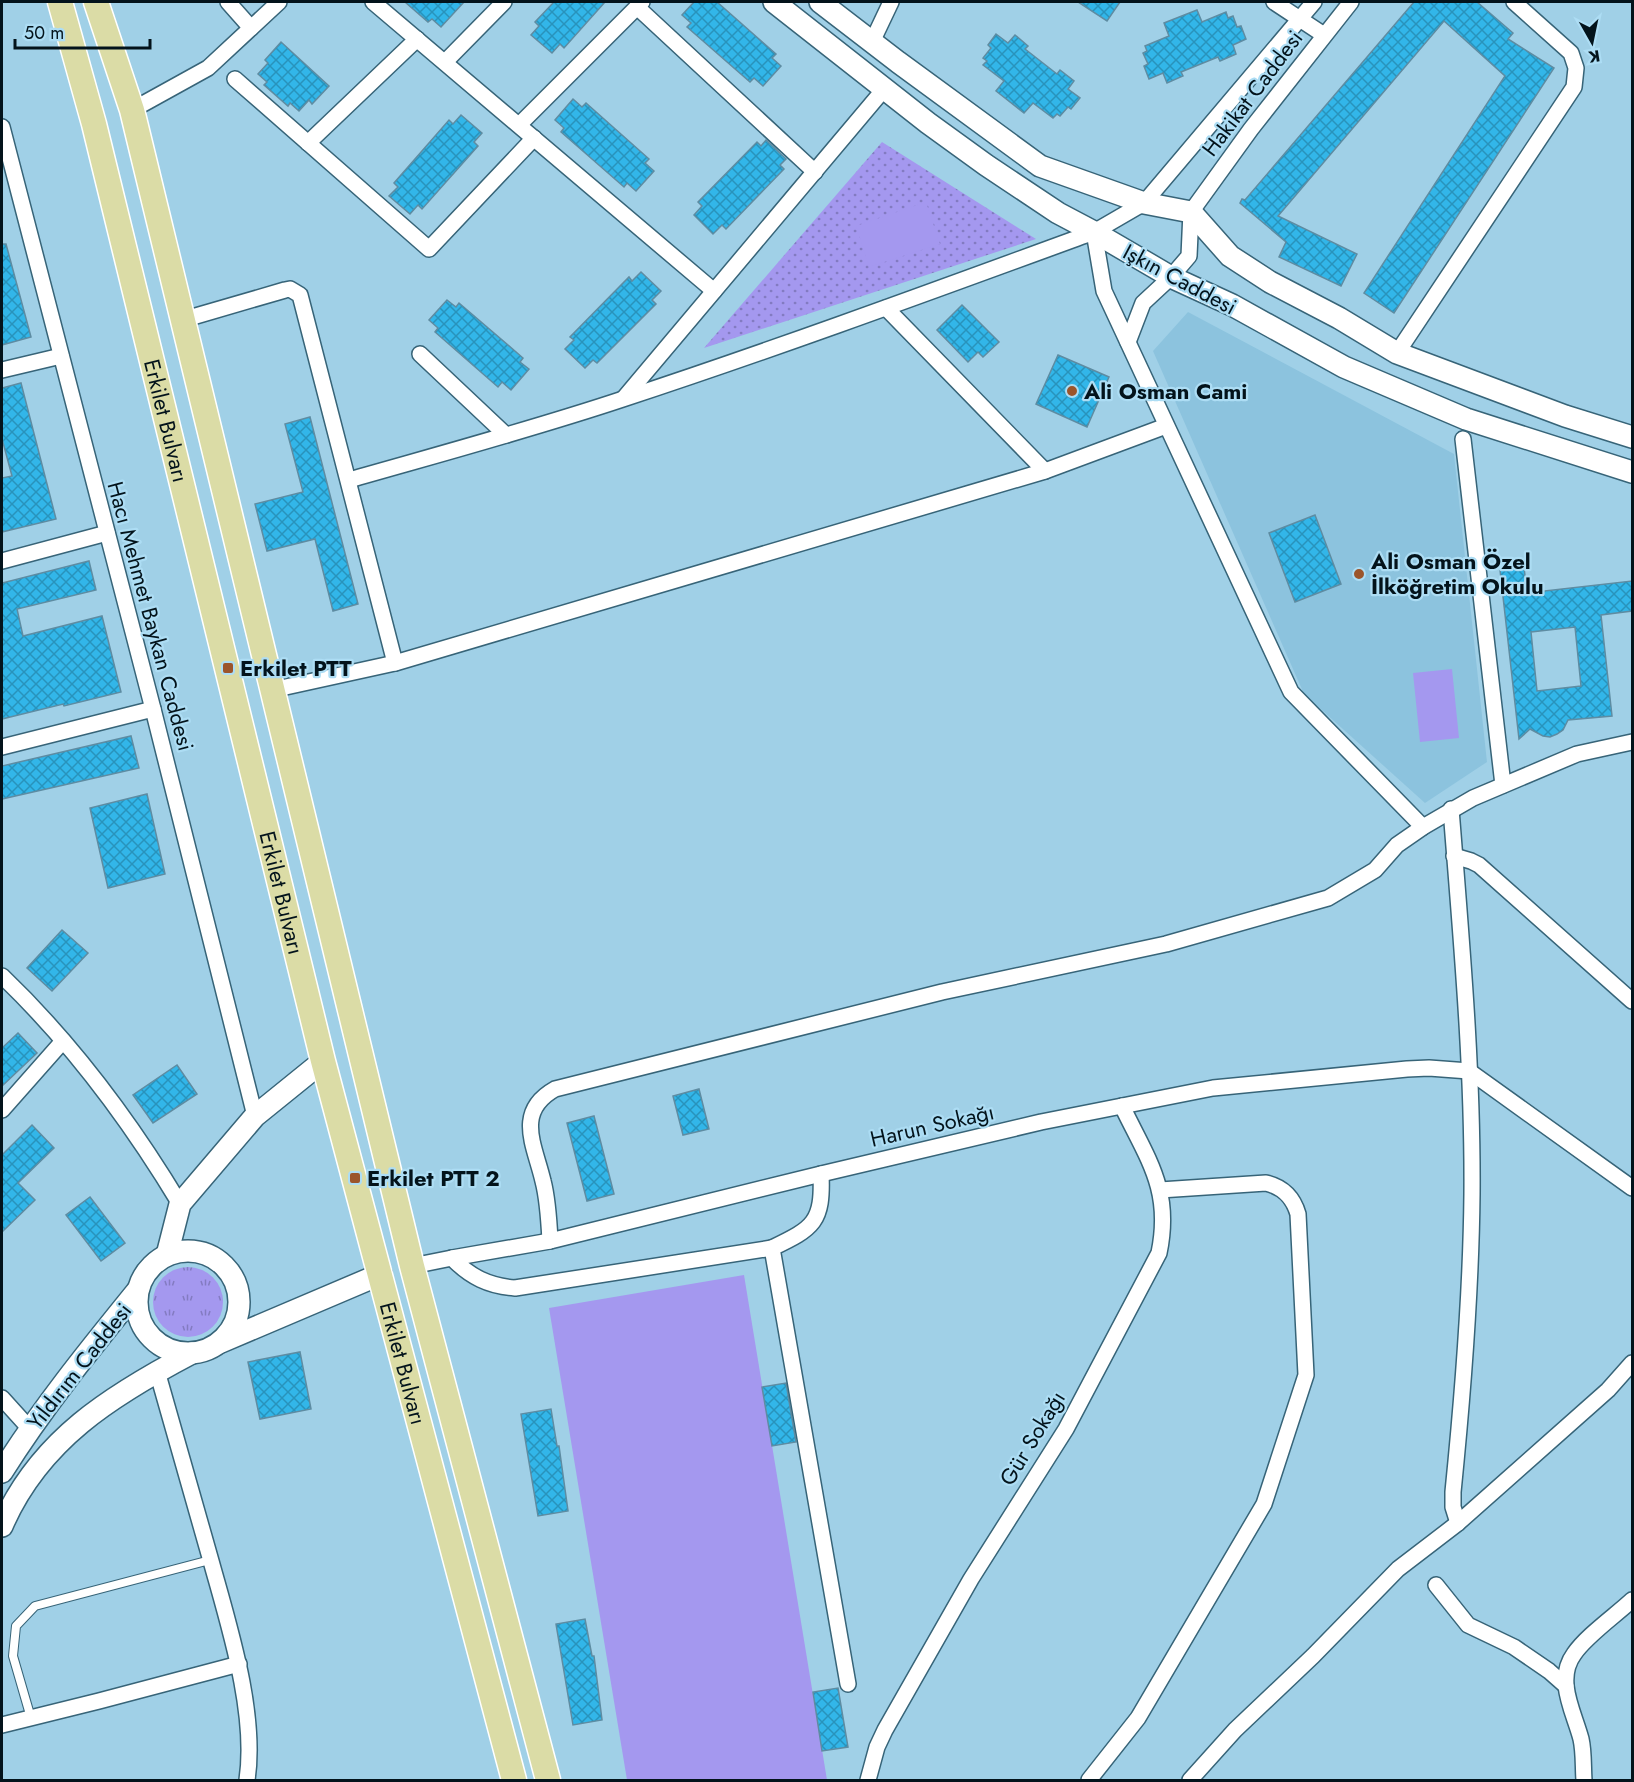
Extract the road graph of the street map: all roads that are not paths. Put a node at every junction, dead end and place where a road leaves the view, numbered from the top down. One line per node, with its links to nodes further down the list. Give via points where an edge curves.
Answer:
1 (60, 2): 64 (main road, Erkilet Bulvarı, via 94,124)
2 (96, 2): 23 (main road, Erkilet Bulvarı)
3 (228, 2): 16 (street)
4 (279, 2): 16 (street)
5 (373, 2): 18 (street)
6 (504, 2): 20 (street)
7 (774, 2): 22 (street, Işkın Caddesi)
8 (820, 2): 19 (street)
9 (891, 2): 19 (street)
10 (1274, 2): 15 (street)
11 (1314, 2): 15 (street, Hakikat Caddesi)
12 (1351, 2): 17 (street, Hakikat Caddesi)
13 (1514, 2): 37 (street, via 1571,53 1576,68 1574,87)
14 (640, 4): 24 (street); 28 (street)
15 (1300, 19): 17 (street); 29 (street, Hakikat Caddesi)
16 (251, 28): 23 (street, via 208,68)
17 (1324, 35): 30 (street, Hakikat Caddesi)
18 (417, 39): 20 (street); 27 (street)
19 (872, 42): 29 (street, via 1040,166)
20 (445, 62): 24 (street)
21 (235, 79): 27 (street)
22 (885, 88): 28 (street); 31 (street, Işkın Caddesi, via 1015,185)
23 (132, 110): 35 (main road, Erkilet Bulvarı)
24 (519, 125): 26 (street)
25 (2, 127): 39 (street, Hacı Mehmet Baykan Caddesi)
26 (534, 138): 27 (street, via 429,249); 33 (street)
27 (308, 143)
28 (814, 172): 33 (street)
29 (1144, 203): 30 (street); 31 (street, Hakikat Caddesi)
30 (1191, 213): 32 (street, via 1190,256); 37 (street, Işkın Caddesi, via 1230,256)
31 (1094, 232): 32 (street, Işkın Caddesi); 34 (street, Hakikat Caddesi); 36 (street, via 1104,291)
32 (1171, 277): 36 (street, via 1143,303); 47 (street, Işkın Caddesi, via 1232,305 1344,367 1466,419)
33 (714, 291): 41 (street)
34 (886, 308): 41 (street, Hakikat Caddesi); 46 (street)
35 (182, 320): 48 (street, via 285,290 296,291); 52 (main road, Erkilet Bulvarı)
36 (1128, 342): 42 (street)
37 (1397, 353): 44 (street, Işkın Caddesi)
38 (420, 354): 43 (street)
39 (61, 356): 40 (street); 49 (street, Hacı Mehmet Baykan Caddesi)
40 (2, 370)
41 (623, 399): 43 (street, Hakikat Caddesi)
42 (1166, 426): 46 (street); 58 (street, via 1291,692)
43 (506, 435): 48 (street, Hakikat Caddesi)
44 (1632, 437)
45 (1463, 439): 56 (street)
46 (1045, 471): 51 (street)
47 (1632, 472)
48 (349, 480): 51 (street)
49 (107, 533): 50 (street); 53 (street, Hacı Mehmet Baykan Caddesi)
50 (2, 561)
51 (395, 663): 52 (street)
52 (272, 690): 63 (main road, Erkilet Bulvarı)
53 (153, 709): 55 (street); 68 (street, Hacı Mehmet Baykan Caddesi)
54 (1632, 742): 56 (street, via 1577,754)
55 (2, 747)
56 (1503, 785): 57 (street)
57 (1451, 809): 58 (street); 59 (street)
58 (1423, 826): 73 (street, via 1397,845 1375,870 1328,898 1166,944 942,992 555,1089 535,1107 530,1130 544,1184)
59 (1454, 856): 61 (street, via 1479,865); 65 (street)
60 (2, 976): 62 (street)
61 (1632, 1001)
62 (63, 1041): 67 (street); 72 (street, via 117,1108)
63 (361, 1050): 64 (main road); 77 (main road, Erkilet Bulvarı)
64 (323, 1061): 68 (street); 78 (main road, Erkilet Bulvarı)
65 (1469, 1071): 66 (street, Harun Sokağı, via 1407,1069 1213,1088); 70 (street); 87 (street, via 1472,1193 1464,1382 1453,1499)
66 (1122, 1106): 69 (street, Harun Sokağı); 71 (street, Gür Sokağı)
67 (2, 1110)
68 (255, 1116): 72 (street)
69 (821, 1174): 73 (street, Harun Sokağı); 74 (street, via 821,1204 812,1225)
70 (1632, 1188)
71 (1160, 1190): 100 (street, Gür Sokağı, via 1164,1224 1159,1253 1066,1429 971,1579 885,1730); 101 (street, via 1266,1183 1292,1200 1298,1214 1306,1375 1264,1504 1138,1718)
72 (180, 1204): 75 (street)
73 (550, 1241): 76 (street, Harun Sokağı)
74 (772, 1248): 76 (street, via 515,1288 483,1282); 93 (street)
75 (167, 1255): 79 (street, via 146,1273); 80 (street, via 187,1251 207,1254 232,1276 238,1289 239,1310 232,1329)
76 (452, 1258): 77 (street, Harun Sokağı)
77 (412, 1266): 78 (main road); 99 (main road, Erkilet Bulvarı)
78 (381, 1274): 80 (street); 98 (main road, Erkilet Bulvarı)
79 (137, 1291): 81 (street, via 139,1318 149,1336 172,1351); 85 (street, Yıldırım Caddesi)
80 (218, 1344): 81 (street)
81 (192, 1353): 83 (street, Yıldırım Caddesi)
82 (1632, 1363): 87 (street, via 1608,1390)
83 (157, 1371): 88 (street, Yıldırım Caddesi, via 97,1411 53,1448 24,1482); 89 (street)
84 (2, 1398): 85 (street)
85 (30, 1429): 86 (street, Yıldırım Caddesi)
86 (2, 1472)
87 (1458, 1523): 102 (street, via 1398,1569 1235,1730)
88 (2, 1526)
89 (210, 1560): 92 (street); 95 (lane, via 35,1606 16,1626 13,1656)
90 (1436, 1585): 94 (street, via 1468,1625 1514,1647)
91 (1632, 1600): 94 (street, via 1574,1653 1566,1670)
92 (239, 1664): 95 (street); 97 (street, via 248,1728)
93 (848, 1684)
94 (1566, 1686): 103 (street, via 1582,1741)
95 (31, 1718): 96 (street)
96 (2, 1725)
97 (247, 1780)
98 (514, 1780)
99 (548, 1780)
100 (868, 1780)
101 (1089, 1780)
102 (1190, 1780)
103 (1584, 1780)

